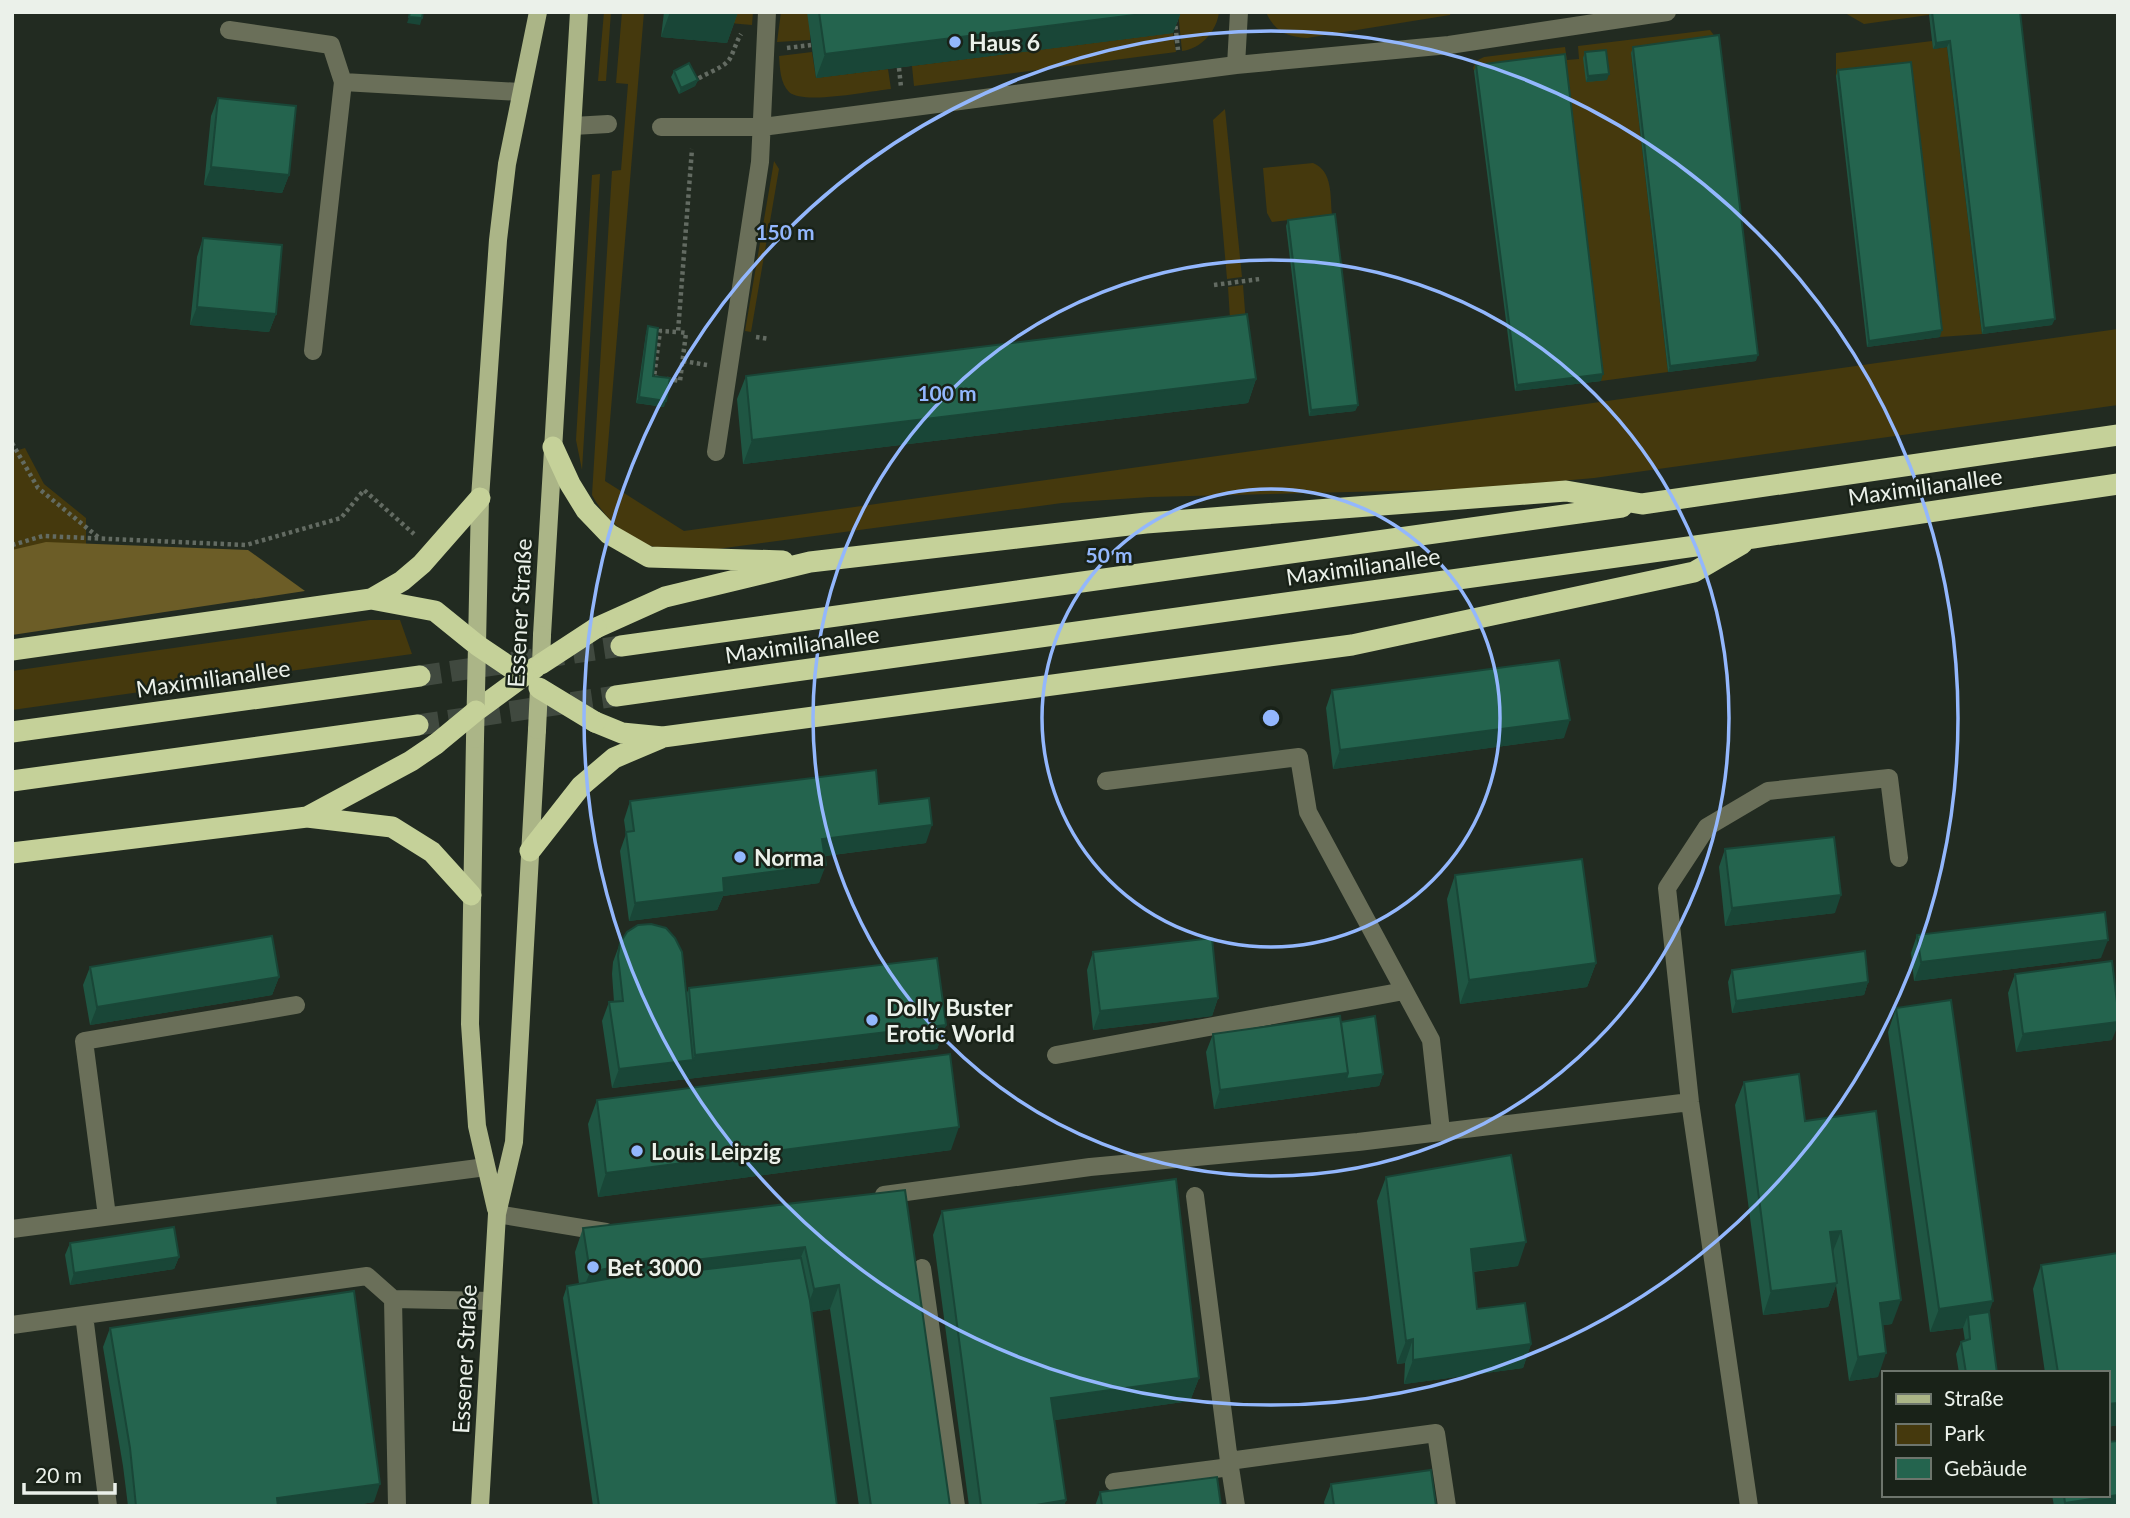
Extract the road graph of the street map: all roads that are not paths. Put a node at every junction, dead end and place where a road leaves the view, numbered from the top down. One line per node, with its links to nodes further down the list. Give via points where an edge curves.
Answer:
1 (538, 12): 9 (main road, Essener Straße)
2 (579, 12): 11 (main road, Essener Straße)
3 (767, 12): 13 (street)
4 (1239, 12): 7 (street)
5 (1667, 12): 7 (street, via 1449,45)
6 (229, 30): 8 (street, via 331,45)
7 (1236, 65): 13 (street)
8 (343, 82): 9 (street); 14 (street)
9 (520, 92): 19 (main road, Essener Straße, via 498,240)
10 (608, 124): 11 (street)
11 (573, 126): 16 (main road, Essener Straße)
12 (661, 127): 13 (street)
13 (762, 127): 17 (street, via 761,162)
14 (313, 351)
15 (2118, 435): 20 (highway, Maximilianallee)
16 (553, 447): 22 (highway, via 586,510 609,534 649,557); 28 (main road, Essener Straße, bridge, via 542,635)
17 (716, 452)
18 (2118, 484): 21 (highway, Maximilianallee)
19 (480, 498): 23 (highway, via 422,564); 24 (main road, Essener Straße)
20 (1642, 504): 22 (highway, via 1566,491 1146,523); 25 (highway, Maximilianallee)
21 (1753, 538): 29 (highway, Maximilianallee); 33 (highway, via 1694,572 1352,645)
22 (810, 562): 28 (highway, bridge, via 666,597 596,628)
23 (371, 599): 24 (highway, via 435,611); 26 (highway)
24 (477, 645): 28 (highway, bridge); 30 (main road, Essener Straße, bridge)
25 (621, 646)
26 (12, 650)
27 (420, 676): 32 (highway, Maximilianallee)
28 (535, 676): 30 (highway); 33 (highway, bridge, via 595,722 622,733); 37 (main road, Essener Straße, bridge, via 537,730)
29 (616, 696)
30 (475, 711): 36 (highway, bridge, via 411,761); 40 (main road, Essener Straße, bridge)
31 (418, 725): 34 (highway)
32 (12, 732)
33 (663, 737): 37 (highway, via 614,758 581,786)
34 (12, 781)
35 (1106, 781): 41 (street, via 1299,757 1308,812)
36 (307, 817): 38 (highway); 40 (highway, via 392,827 432,852)
37 (530, 851): 49 (main road, Essener Straße, via 514,1142)
38 (12, 853)
39 (1899, 858): 44 (street, via 1889,778 1768,791 1706,827 1667,888)
40 (471, 895): 46 (main road, Essener Straße, via 470,1024 477,1126)
41 (1404, 991): 43 (street); 45 (street, via 1431,1041)
42 (296, 1004): 50 (street, via 84,1041)
43 (1056, 1055)
44 (1690, 1102): 45 (street); 66 (street)
45 (1441, 1131): 47 (street, via 1090,1167)
46 (486, 1167): 49 (main road, Essener Straße); 50 (street)
47 (873, 1196)
48 (1195, 1196): 58 (street)
49 (497, 1214): 52 (street, via 601,1232); 55 (main road, Essener Straße)
50 (107, 1216): 51 (street)
51 (12, 1229)
52 (629, 1229)
53 (922, 1268): 63 (street)
54 (393, 1299): 55 (street); 56 (street, via 367,1276); 61 (street)
55 (492, 1301): 62 (main road, Essener Straße)
56 (84, 1315): 57 (street); 60 (street)
57 (12, 1325)
58 (1230, 1464): 59 (street); 64 (street); 65 (street, via 1436,1433)
59 (1114, 1482)
60 (108, 1506)
61 (397, 1506)
62 (480, 1506)
63 (956, 1506)
64 (1236, 1506)
65 (1447, 1506)
66 (1749, 1506)

